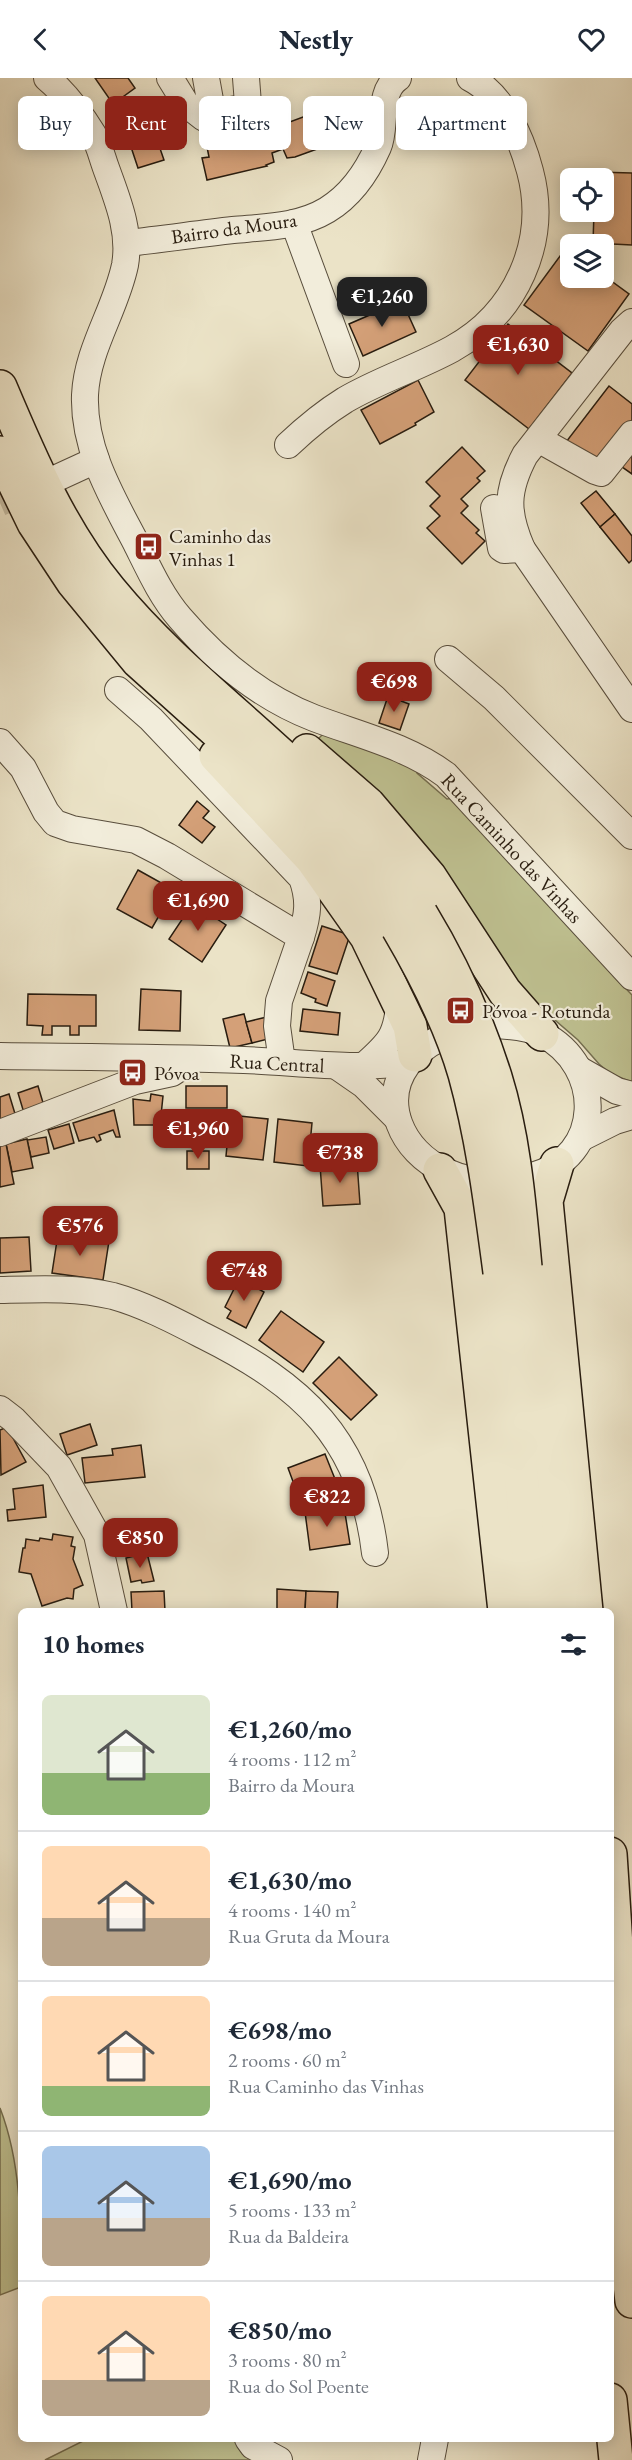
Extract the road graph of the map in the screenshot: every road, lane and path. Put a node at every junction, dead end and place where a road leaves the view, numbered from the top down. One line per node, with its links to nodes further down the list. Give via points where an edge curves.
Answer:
1 (47, 78): 11 (street, Rua Caminho das Vinhas, via 64,92 94,136 119,204)
2 (170, 78): 9 (street, via 186,104)
3 (206, 78): 7 (street)
4 (246, 78): 8 (street)
5 (398, 78): 10 (street, Bairro da Moura, via 385,98 380,144 369,165 348,194 326,211)
6 (470, 78): 16 (street, via 480,83 514,128 532,178 535,226 529,259 516,287 497,314 452,349 345,400 313,421)
7 (209, 96)
8 (247, 96)
9 (199, 114)
10 (294, 223): 11 (street, Bairro da Moura); 13 (street)
11 (128, 243): 19 (street, Rua Caminho das Vinhas, via 125,266 90,365 85,393 86,422)
12 (632, 322): 17 (street)
13 (346, 364)
14 (0, 387): 24 (highway, via 39,477 77,545 110,591)
15 (632, 434): 17 (street, via 601,473)
16 (288, 445)
17 (532, 447): 25 (street, via 513,478 513,530)
18 (0, 453): 23 (highway, via 34,523 73,582 138,661)
19 (96, 460): 20 (street); 30 (street, Rua Caminho das Vinhas, via 161,592 180,618 234,670 266,694 417,756 447,775)
20 (58, 477)
21 (448, 659): 27 (street, via 494,698)
22 (118, 690): 29 (street, via 151,719 302,878 308,894 308,914)
23 (173, 693): 28 (highway, via 296,803); 31 (highway, via 219,760 312,859 367,937)
24 (224, 703): 28 (highway, via 312,783 383,860); 32 (highway, via 307,751 368,804 430,877 505,992)
25 (632, 710)
26 (0, 742): 29 (street, via 23,768 55,823 136,840)
27 (632, 836)
28 (410, 921): 47 (highway, bridge, via 424,973 464,1071)
29 (301, 937): 36 (street, via 279,1001 277,1026)
30 (632, 977)
31 (400, 1002): 34 (highway, via 410,1026); 37 (street, via 394,1034)
32 (542, 1034): 34 (street, via 510,1025 466,1028 435,1041); 39 (street, via 570,1056)
33 (0, 1056): 35 (street, Rua Central)
34 (412, 1058): 37 (street, Rua Central, via 390,1065); 42 (street, via 396,1090)
35 (194, 1059): 36 (street, Rua Central); 43 (street, via 171,1073 126,1084)
36 (282, 1062): 38 (street, Rua Central)
37 (365, 1065): 38 (street, Rua Central)
38 (338, 1067): 42 (street, Rua Central, via 364,1085)
39 (580, 1070): 40 (street, via 616,1091); 44 (street, via 589,1102)
40 (632, 1095)
41 (632, 1116): 44 (street)
42 (397, 1118): 46 (street, via 415,1150)
43 (0, 1132)
44 (581, 1138): 45 (street)
45 (557, 1164): 46 (street, via 534,1176 501,1182 470,1180); 55 (highway, via 546,1201)
46 (440, 1170): 52 (highway, via 461,1208)
47 (513, 1269): 53 (highway); 54 (highway)
48 (0, 1290): 50 (street, via 57,1288 112,1296 163,1315 245,1356 287,1385 318,1415 344,1452 368,1510)
49 (0, 1409): 51 (street, via 58,1467 97,1535)
50 (375, 1553)
51 (113, 1608)
52 (505, 1608)
53 (535, 1608)
54 (562, 1608)
55 (586, 1608)
56 (614, 1915): 58 (highway, via 628,2129)
57 (614, 2148): 58 (highway)
58 (620, 2209): 59 (highway)
59 (632, 2301)
60 (614, 2440): 65 (highway)
61 (250, 2442): 63 (street)
62 (434, 2442): 64 (street)
63 (279, 2460)
64 (431, 2460)
65 (616, 2460)

